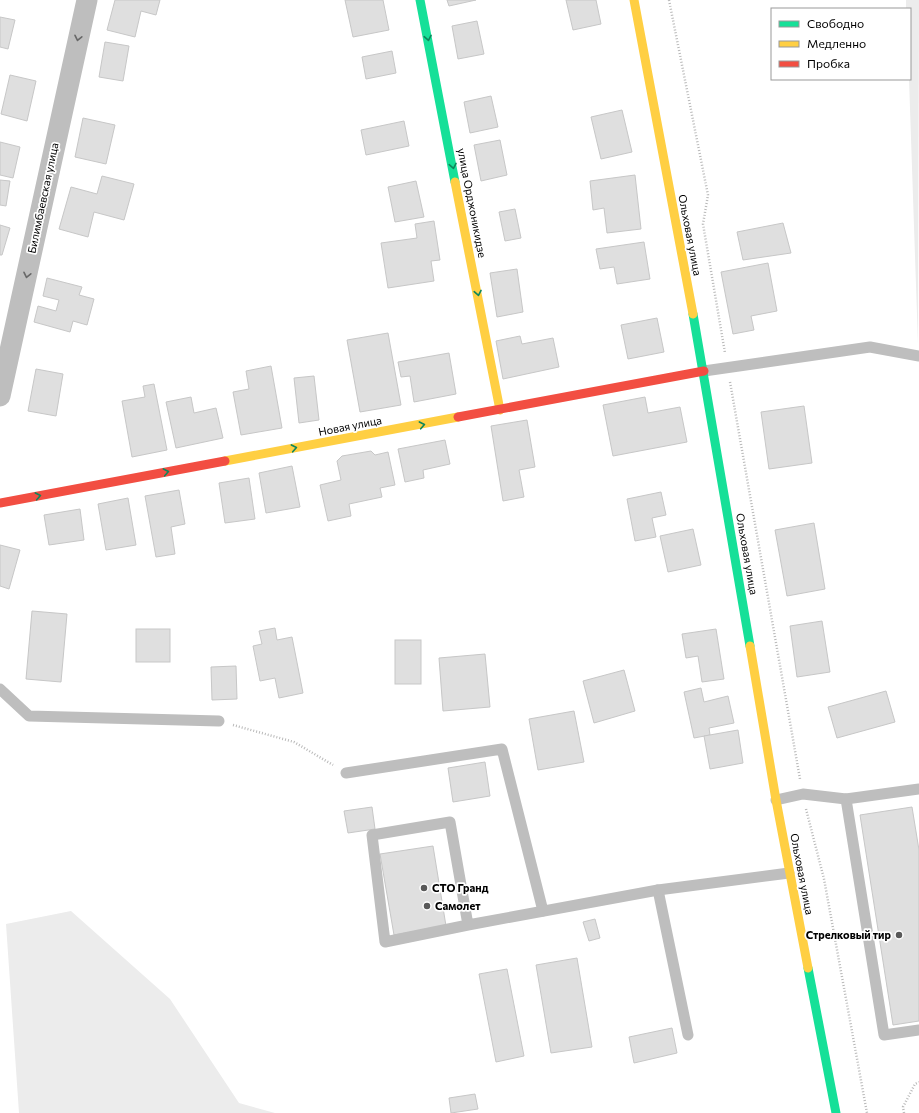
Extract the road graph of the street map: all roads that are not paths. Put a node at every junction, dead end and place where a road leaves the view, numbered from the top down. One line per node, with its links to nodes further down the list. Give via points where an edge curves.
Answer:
1 (86, 0): 6 (street, Билимбаевская улица, one-way to 6)
2 (420, 0): 7 (street, улица Орджоникидзе, one-way to 7)
3 (634, 0): 5 (street, Ольховая улица)
4 (919, 356): 5 (lane, via 870,347)
5 (704, 371): 7 (street, Новая улица); 14 (street, Ольховая улица)
6 (0, 396)
7 (500, 410): 8 (street, Новая улица, one-way to 7)
8 (0, 503)
9 (0, 689): 10 (lane, via 29,716)
10 (219, 721)
11 (346, 773): 17 (lane, via 502,749)
12 (919, 788): 13 (lane)
13 (846, 799): 14 (lane, via 803,794); 19 (lane, via 884,1035)
14 (776, 800): 15 (street, Ольховая улица)
15 (789, 873): 16 (lane); 21 (street, Ольховая улица)
16 (658, 890): 17 (lane); 20 (lane)
17 (543, 912): 18 (lane)
18 (468, 925): 18 (lane, via 450,822 372,835 385,942)
19 (919, 1030)
20 (688, 1035)
21 (836, 1113)

